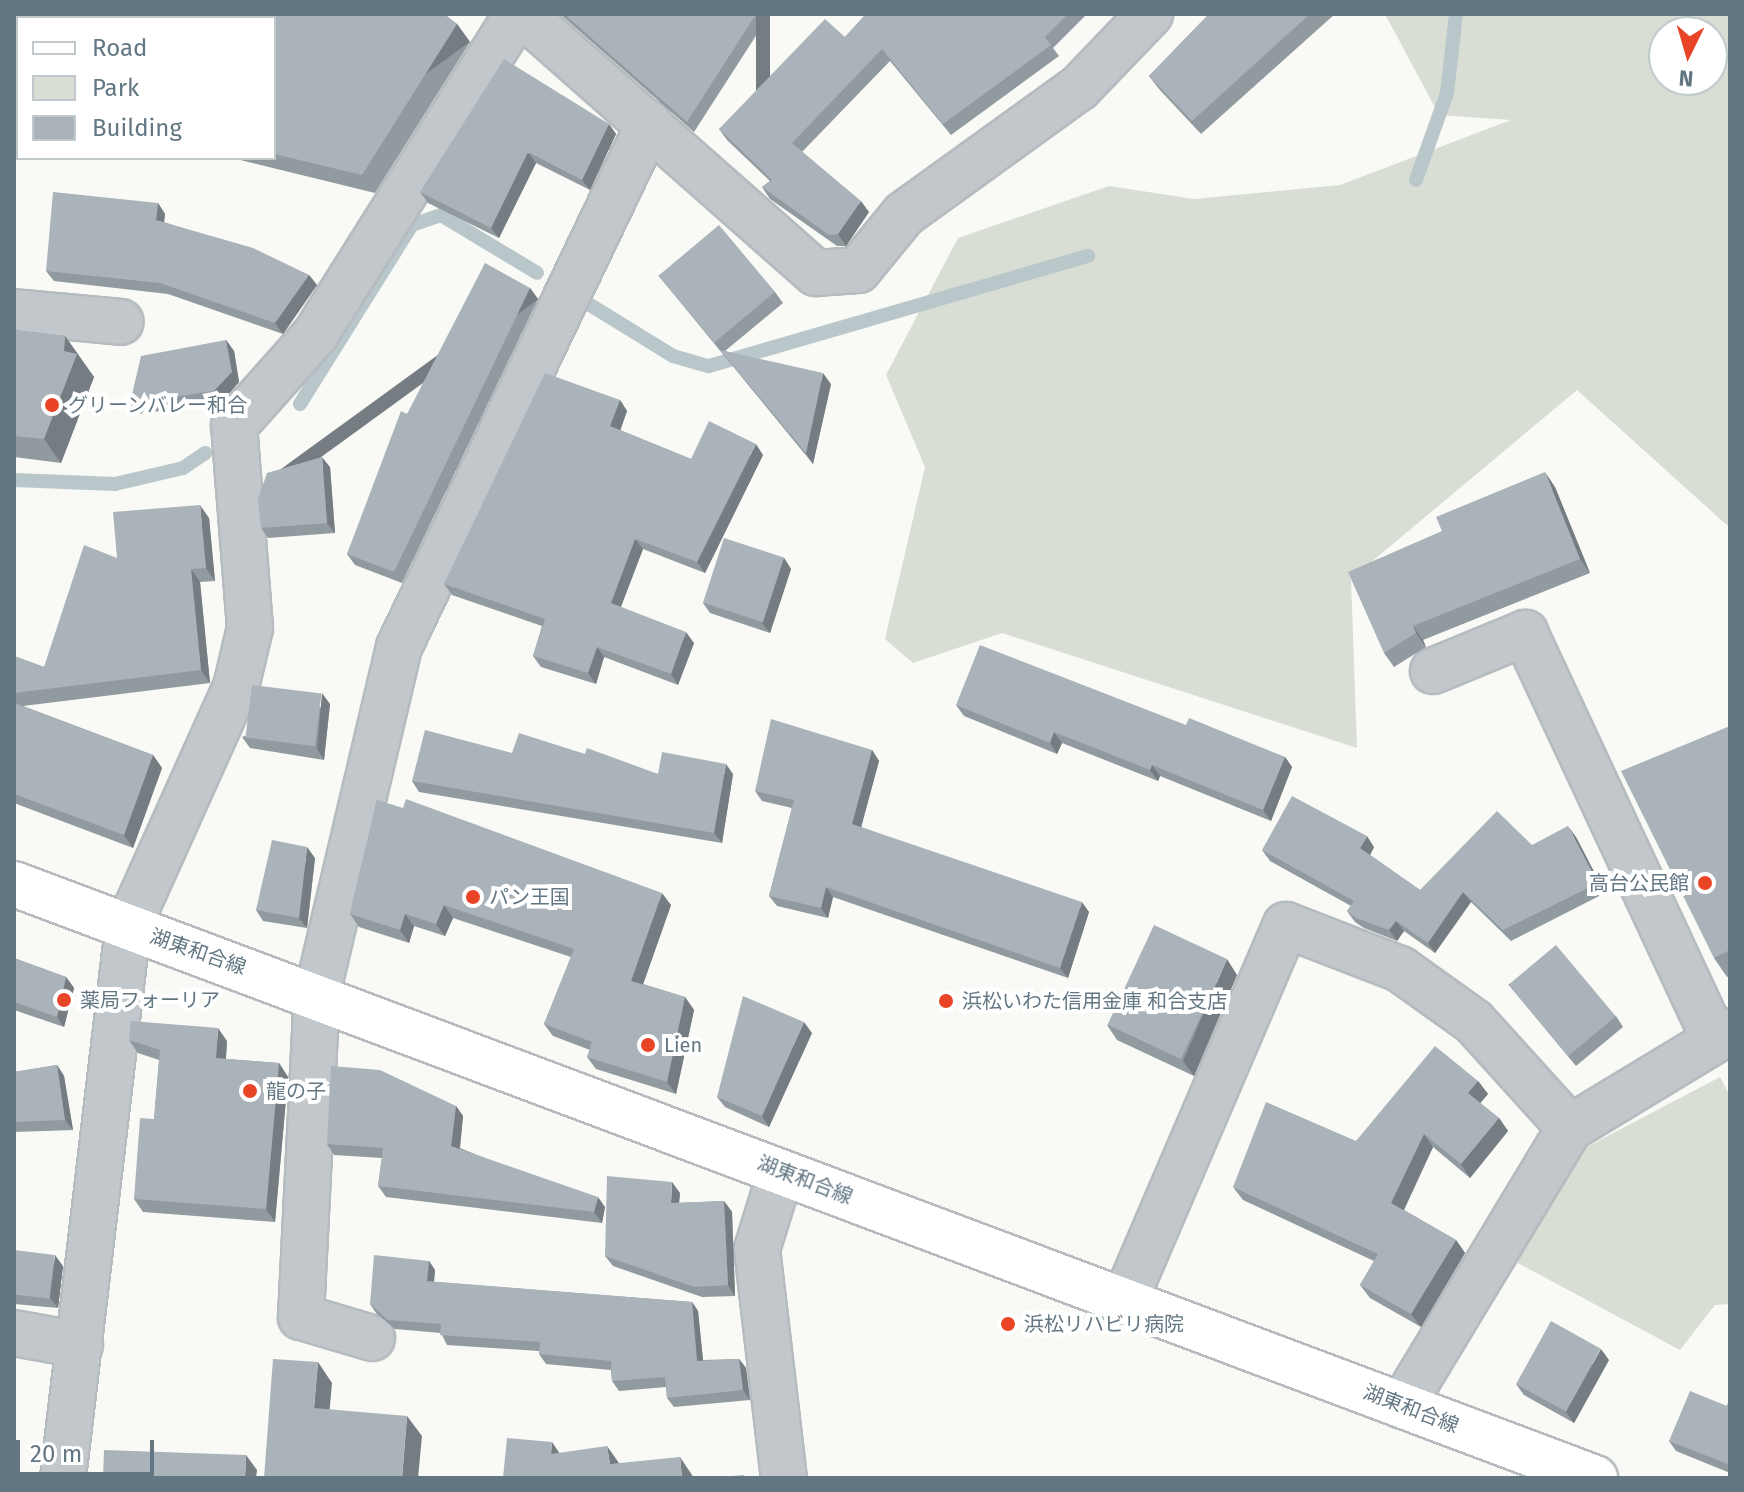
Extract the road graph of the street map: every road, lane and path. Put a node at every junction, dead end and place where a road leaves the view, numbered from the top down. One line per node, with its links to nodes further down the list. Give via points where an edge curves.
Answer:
1 (519, 14): 3 (street); 8 (street, via 315,335 234,426 250,628 236,687)
2 (1150, 14): 3 (street, via 1079,88 904,214 858,270 816,273)
3 (649, 124): 9 (street, via 399,647)
4 (14, 312): 5 (street)
5 (121, 322)
6 (1433, 671): 10 (street, via 1525,633)
7 (14, 884): 8 (main road, 湖東和合線)
8 (128, 927): 9 (main road, 湖東和合線); 16 (street)
9 (317, 994): 12 (main road, 湖東和合線); 15 (street, via 301,1317)
10 (1721, 1034): 11 (street)
11 (1570, 1128): 13 (street, via 1474,1022 1413,977 1286,925); 17 (street)
12 (781, 1172): 13 (main road, 湖東和合線); 19 (street, via 757,1249)
13 (1125, 1300): 17 (main road, 湖東和合線)
14 (14, 1333): 16 (street)
15 (372, 1338)
16 (80, 1345): 18 (street)
17 (1402, 1406): 20 (main road, 湖東和合線)
18 (63, 1478)
19 (784, 1478)
20 (1595, 1478)

